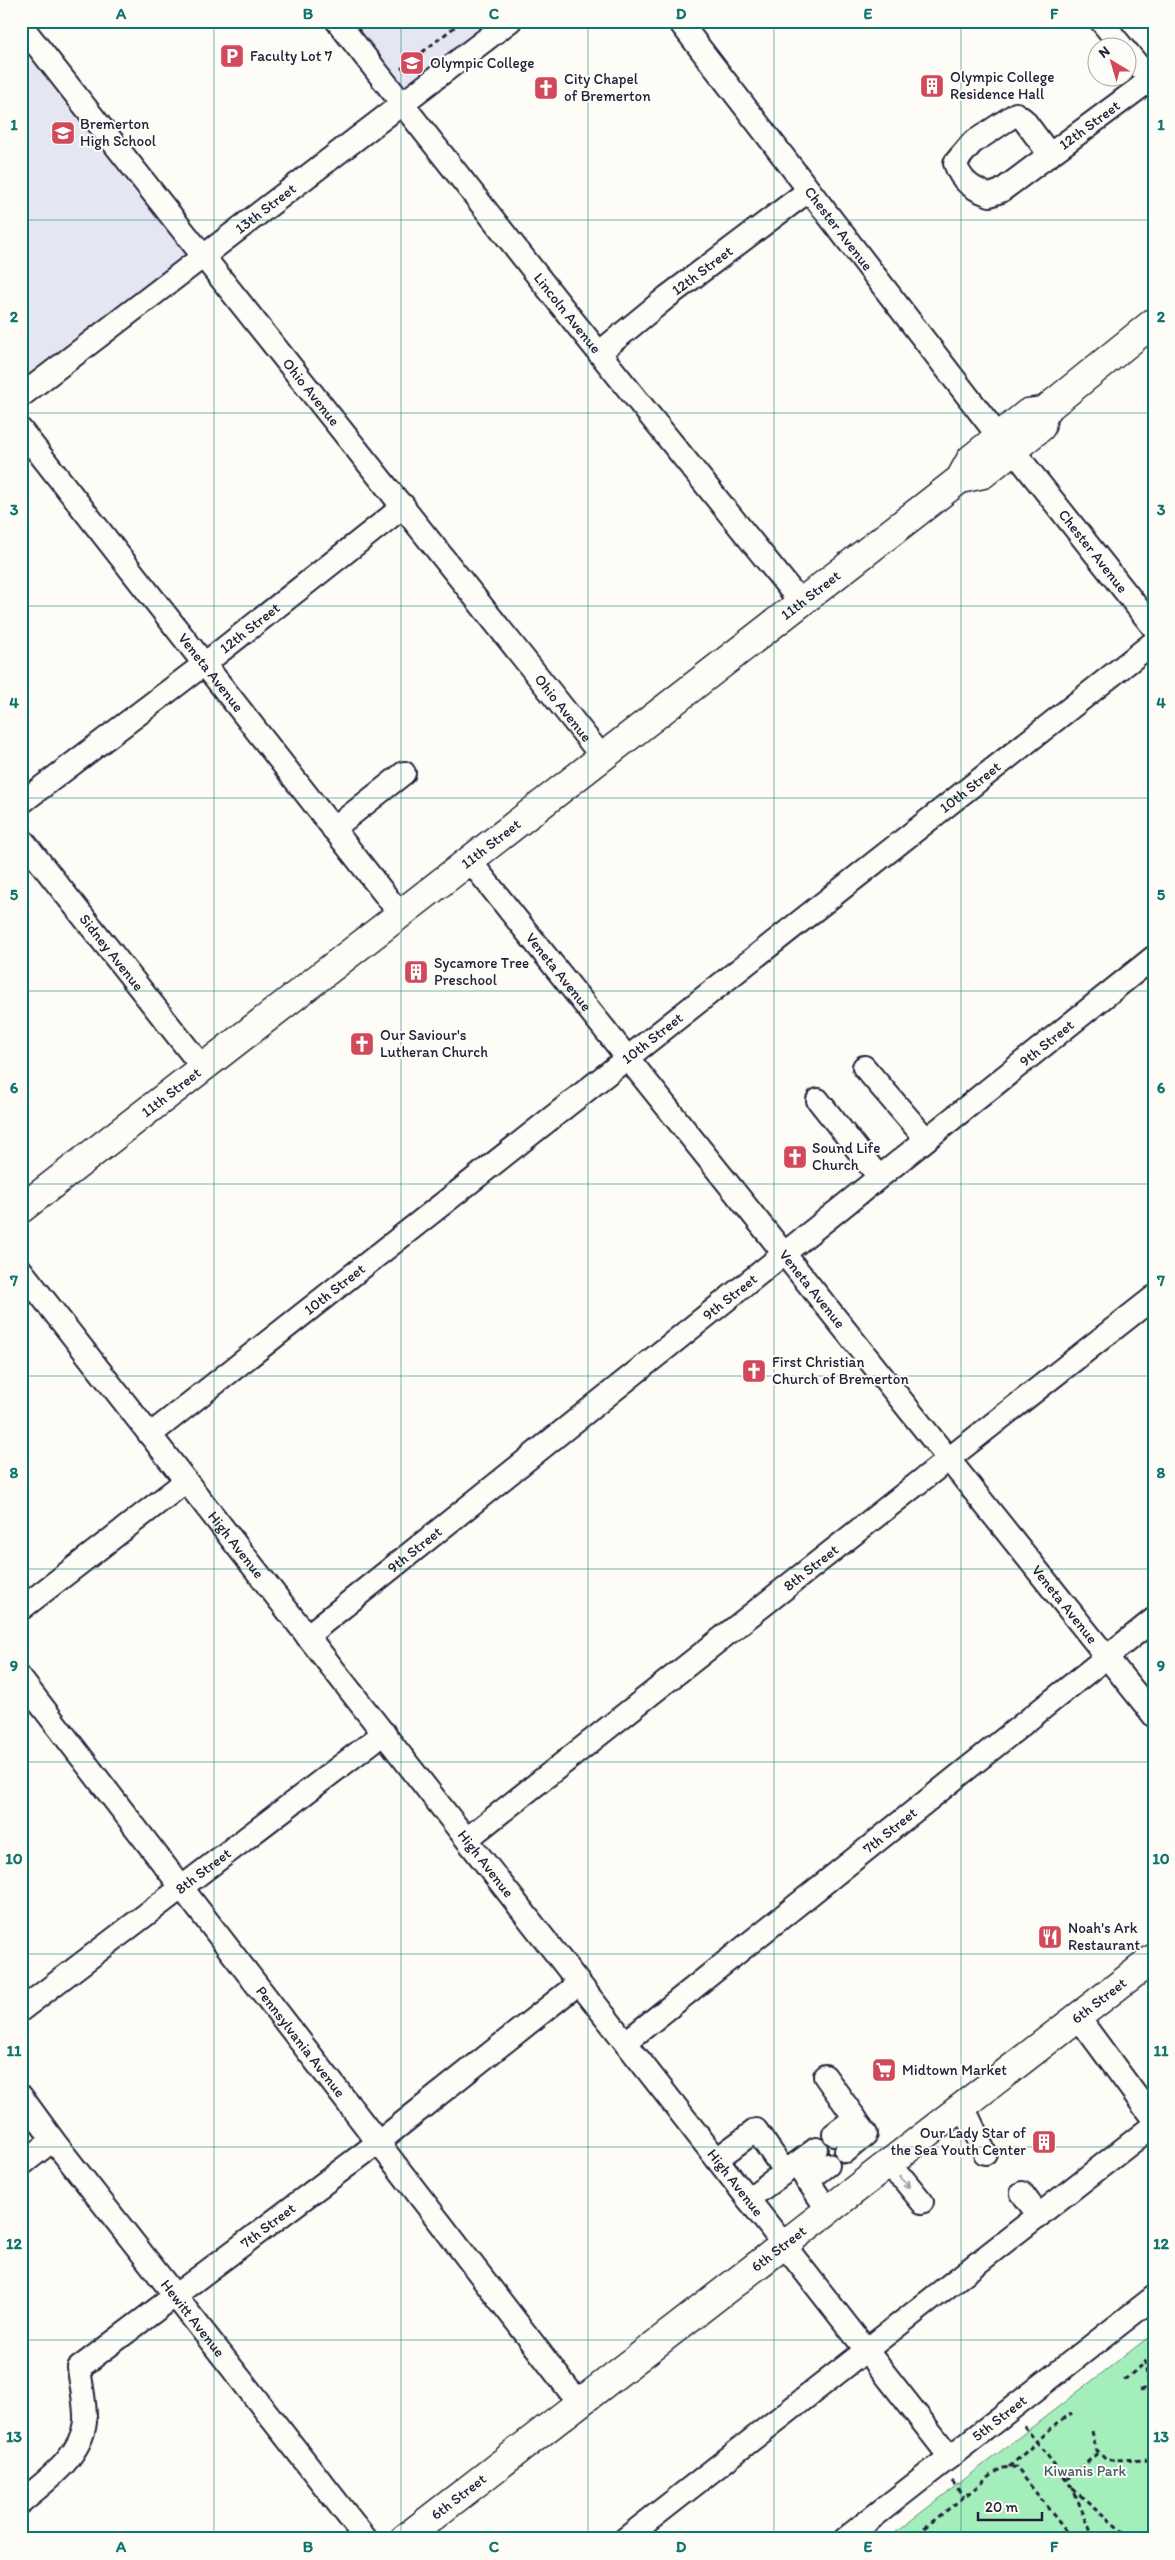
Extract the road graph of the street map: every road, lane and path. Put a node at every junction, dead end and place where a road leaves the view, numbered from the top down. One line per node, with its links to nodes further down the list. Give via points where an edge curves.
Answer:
1 (337, 21): 11 (street, Lincoln Avenue)
2 (462, 21): 8 (path, via 401,69)
3 (510, 21): 11 (street, 13th Street)
4 (679, 21): 13 (street, Chester Avenue)
5 (1101, 21): 7 (street)
6 (21, 25): 14 (street, Ohio Avenue)
7 (1115, 38)
8 (396, 62)
9 (1138, 64): 10 (street)
10 (1152, 79): 12 (street, 12th Street)
11 (401, 104): 14 (street, 13th Street); 16 (street, Lincoln Avenue)
12 (1050, 155): 12 (street, 12th Street, via 990,195 976,191 959,177 955,163 972,143 1016,114)
13 (808, 191): 16 (street, 12th Street, via 668,297); 19 (street, Chester Avenue)
14 (201, 257): 17 (street, 13th Street); 20 (street, Ohio Avenue)
15 (1154, 322): 19 (main road, 11th Street, via 1044,411 1028,413)
16 (599, 354): 21 (street, Lincoln Avenue)
17 (21, 396)
18 (21, 430): 24 (street, Veneta Avenue)
19 (1006, 443): 21 (main road, 11th Street, via 971,460 960,479); 22 (street, Chester Avenue)
20 (404, 506): 24 (street, 12th Street); 25 (street, Ohio Avenue)
21 (802, 604): 25 (main road, 11th Street)
22 (1154, 628)
23 (1154, 642): 33 (street, 10th Street)
24 (203, 665): 27 (street, 12th Street); 28 (street, Veneta Avenue)
25 (603, 758): 30 (main road, 11th Street)
26 (404, 773): 28 (street)
27 (21, 803)
28 (333, 829): 31 (street, Veneta Avenue)
29 (21, 838): 35 (street, Sidney Avenue)
30 (470, 861): 31 (main road, 11th Street); 33 (street, Veneta Avenue)
31 (401, 915): 35 (main road, 11th Street)
32 (1154, 957): 37 (street, 9th Street)
33 (628, 1058): 40 (street, Veneta Avenue); 43 (street, 10th Street)
34 (864, 1067): 37 (street)
35 (204, 1068): 39 (main road, 11th Street)
36 (818, 1100): 38 (street)
37 (926, 1140): 38 (street, 9th Street)
38 (879, 1177): 40 (street, 9th Street)
39 (21, 1209)
40 (784, 1254): 44 (street, Veneta Avenue); 48 (street, 9th Street)
41 (21, 1270): 43 (street, High Avenue)
42 (1154, 1297): 44 (street, 8th Street)
43 (150, 1434): 45 (street, High Avenue)
44 (948, 1459): 49 (street, Veneta Avenue); 53 (street, 8th Street)
45 (186, 1481): 46 (street); 48 (street, High Avenue)
46 (21, 1609)
47 (1154, 1620): 49 (street, 7th Street)
48 (307, 1636): 52 (street, High Avenue)
49 (1107, 1657): 51 (street, Veneta Avenue); 59 (street, 7th Street)
50 (21, 1679): 54 (street, Pennsylvania Avenue)
51 (1154, 1716)
52 (384, 1733): 53 (street, High Avenue); 54 (street, 8th Street)
53 (467, 1839): 56 (street, High Avenue)
54 (182, 1887): 57 (street, 8th Street); 66 (street, Pennsylvania Avenue)
55 (1154, 1958): 58 (main road, 6th Street)
56 (579, 1983): 59 (street, High Avenue); 66 (street, 7th Street)
57 (21, 2010)
58 (1078, 2017): 62 (main road, 6th Street); 63 (street)
59 (626, 2042): 70 (street, High Avenue)
60 (825, 2076): 67 (street, via 854,2118)
61 (21, 2096): 65 (street, Hewitt Avenue)
62 (963, 2106): 68 (street); 71 (main road, 6th Street)
63 (1154, 2120)
64 (1154, 2125): 78 (street)
65 (53, 2140): 72 (street); 80 (street, Hewitt Avenue)
66 (380, 2142): 80 (street, 7th Street); 88 (street, Pennsylvania Avenue)
67 (840, 2142)
68 (985, 2153)
69 (822, 2157): 73 (street)
70 (717, 2160): 73 (street, via 756,2130); 75 (street, High Avenue)
71 (885, 2164): 76 (street, one-way to 76); 77 (main road, 6th Street)
72 (21, 2165)
73 (796, 2172): 75 (street); 77 (street)
74 (1022, 2193): 78 (street)
75 (748, 2199): 79 (street, High Avenue)
76 (922, 2202)
77 (828, 2210): 79 (main road, 6th Street)
78 (1038, 2216): 82 (street)
79 (784, 2245): 82 (street, High Avenue); 88 (main road, 6th Street)
80 (175, 2294): 101 (street, 7th Street, via 79,2368 85,2422 81,2436 66,2461); 102 (street, Hewitt Avenue)
81 (1154, 2297): 94 (street, 5th Street)
82 (867, 2350): 94 (street, High Avenue); 104 (street)
83 (1154, 2356): 84 (path)
84 (1145, 2362): 85 (path); 86 (path, via 1148,2383)
85 (1124, 2380)
86 (1152, 2388): 87 (path)
87 (1140, 2390)
88 (579, 2403): 103 (main road, 6th Street)
89 (1072, 2413): 92 (path)
90 (1023, 2425): 92 (path)
91 (1092, 2431): 93 (path)
92 (1037, 2442): 96 (path); 98 (path)
93 (1099, 2452): 95 (path, via 1106,2460); 98 (path)
94 (950, 2457): 105 (street, 5th Street)
95 (1154, 2459)
96 (1008, 2467): 100 (path, via 1001,2468); 107 (path, via 1016,2467)
97 (952, 2480): 100 (path)
98 (1066, 2480): 99 (path)
99 (1073, 2489): 108 (path); 109 (path)
100 (964, 2497): 106 (path)
101 (21, 2502)
102 (366, 2539)
103 (404, 2539)
104 (625, 2539)
105 (845, 2539)
106 (910, 2539)
107 (1072, 2539)
108 (1094, 2539)
109 (1131, 2539)

